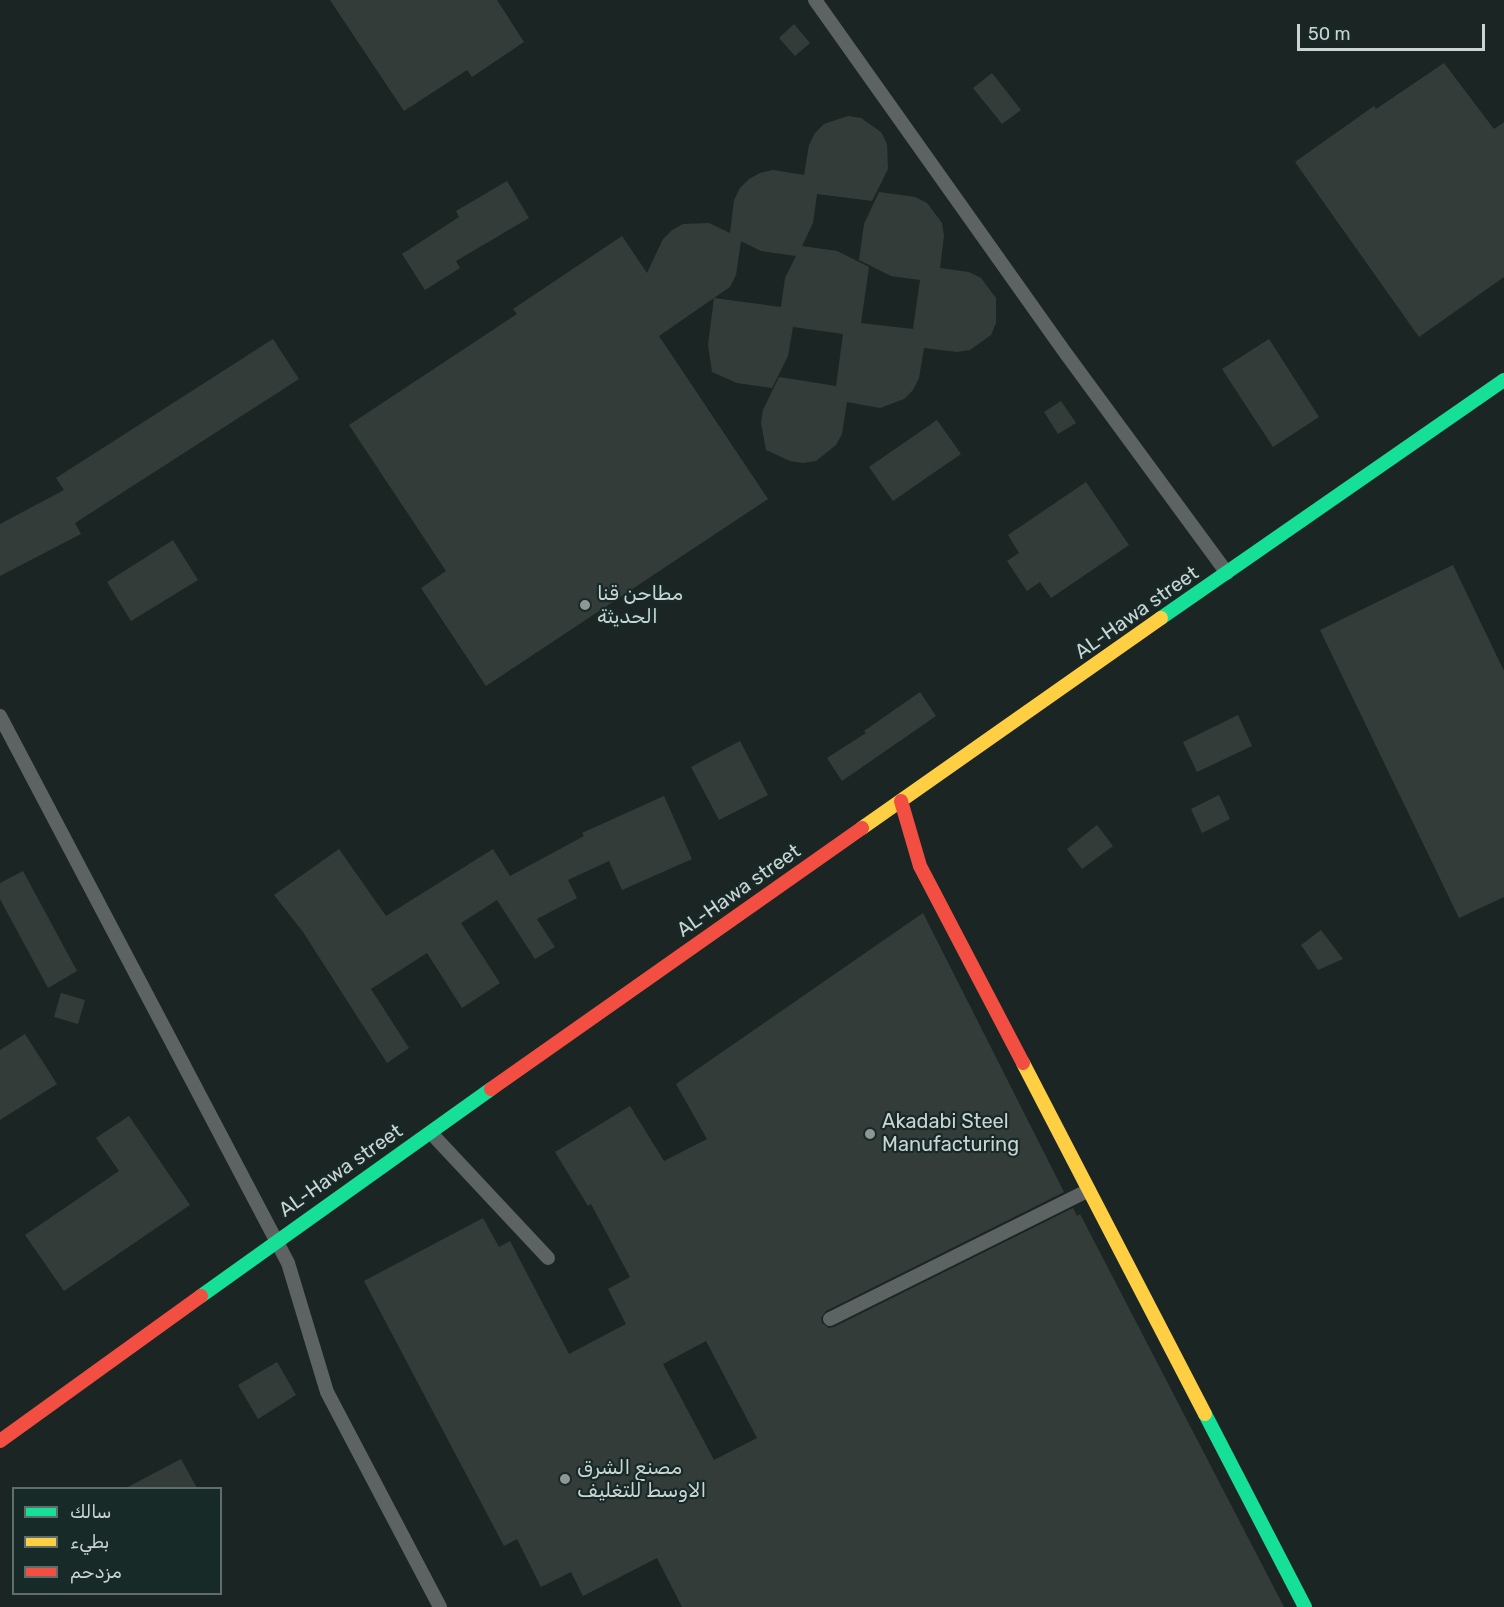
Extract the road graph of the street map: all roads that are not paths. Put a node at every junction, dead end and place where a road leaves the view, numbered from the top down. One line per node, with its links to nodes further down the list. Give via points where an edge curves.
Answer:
1 (814, 0): 3 (lane)
2 (1504, 380): 3 (street, AL-Hawa street)
3 (1227, 574): 5 (street, AL-Hawa street)
4 (0, 716): 8 (lane)
5 (901, 801): 6 (street, AL-Hawa street); 7 (street, via 920,866)
6 (431, 1132): 8 (street, AL-Hawa street); 9 (lane)
7 (1090, 1190): 10 (lane); 13 (street)
8 (277, 1241): 11 (street, AL-Hawa street); 12 (lane, via 288,1263 327,1392)
9 (548, 1258)
10 (830, 1319)
11 (0, 1440)
12 (440, 1607)
13 (1305, 1607)

